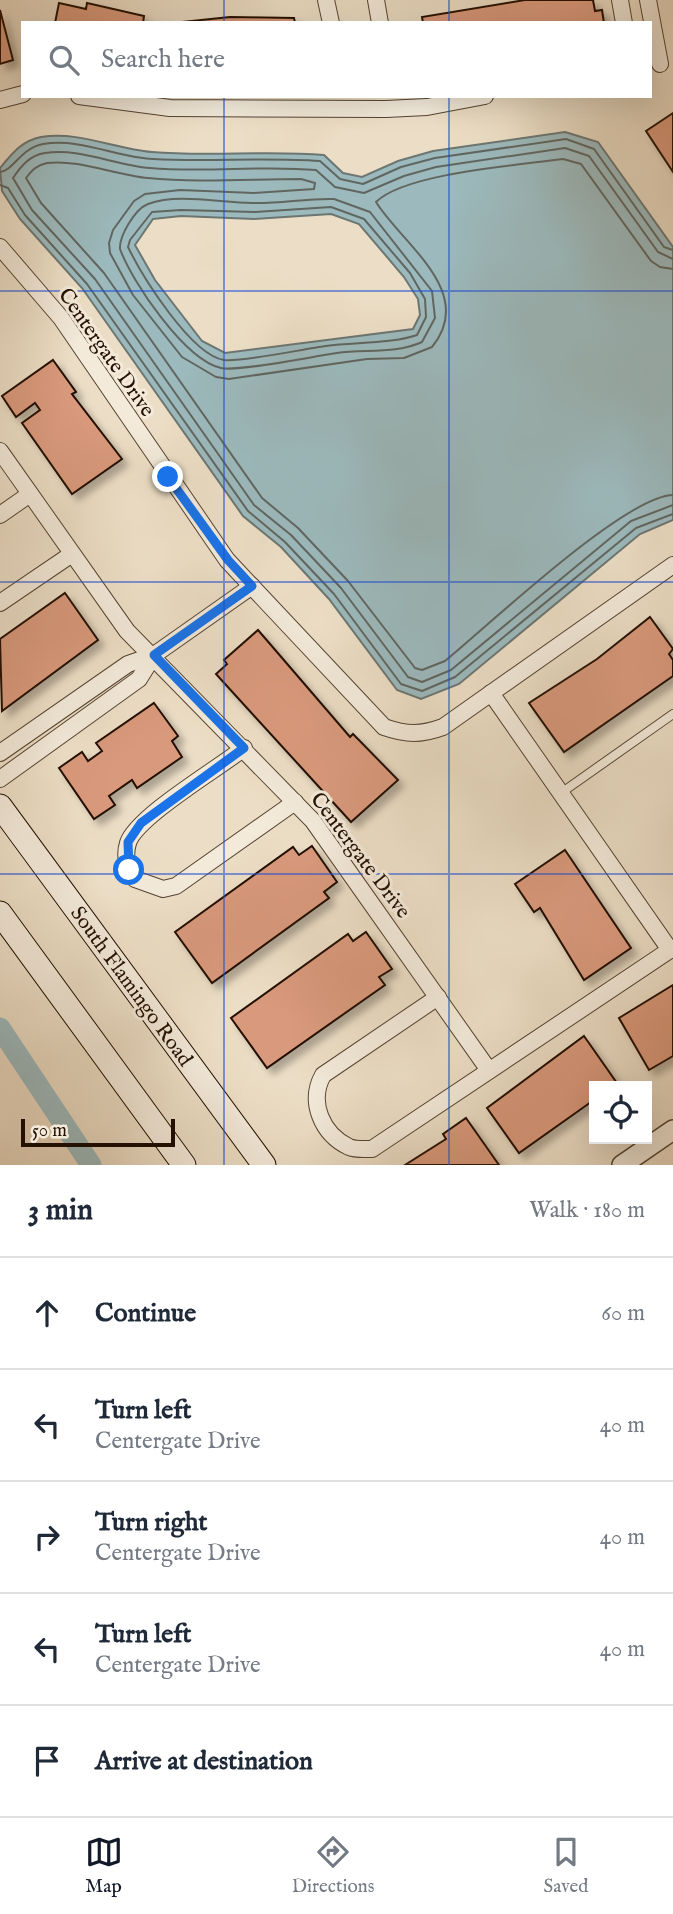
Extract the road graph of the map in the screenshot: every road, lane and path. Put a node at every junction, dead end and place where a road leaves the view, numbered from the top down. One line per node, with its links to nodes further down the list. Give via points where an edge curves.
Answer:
1 (326, 0): 5 (street)
2 (376, 0): 6 (street)
3 (620, 0): 7 (street)
4 (648, 0): 8 (street)
5 (331, 21)
6 (380, 21)
7 (624, 21)
8 (661, 63)
9 (21, 95): 12 (street)
10 (94, 98): 13 (street, via 170,108)
11 (474, 98): 14 (street, via 427,107)
12 (0, 100)
13 (346, 103): 14 (street)
14 (392, 103)
15 (0, 247): 21 (street, Centergate Drive, via 61,318 168,477)
16 (0, 451): 17 (street, Centergate Drive)
17 (30, 494): 18 (street); 19 (street, Centergate Drive)
18 (0, 515)
19 (72, 554): 22 (street); 23 (street, Centergate Drive, via 127,631)
20 (673, 565): 24 (street, Centergate Drive)
21 (252, 586): 23 (street); 24 (street, Centergate Drive, via 384,727 423,734 443,727)
22 (0, 603)
23 (154, 655): 25 (street, via 128,664); 26 (street, via 139,679); 28 (street, Centergate Drive)
24 (491, 693): 31 (street)
25 (79, 698): 26 (street); 29 (street)
26 (91, 712): 30 (street)
27 (673, 713): 31 (lane)
28 (244, 748): 32 (street, Centergate Drive); 32 (street, via 141,823 128,842 126,858 135,879 163,889 176,886)
29 (0, 753)
30 (0, 779)
31 (561, 793): 35 (street)
32 (295, 802): 36 (street, Centergate Drive, via 321,831)
33 (0, 806): 40 (main road, South Flamingo Road)
34 (0, 913): 39 (main road)
35 (672, 949): 37 (street)
36 (438, 997): 37 (street, Centergate Drive); 37 (street, via 323,1075 316,1087 316,1109 333,1135 351,1148 372,1149)
37 (488, 1069)
38 (673, 1130): 41 (street)
39 (184, 1165)
40 (264, 1165)
41 (622, 1165)

